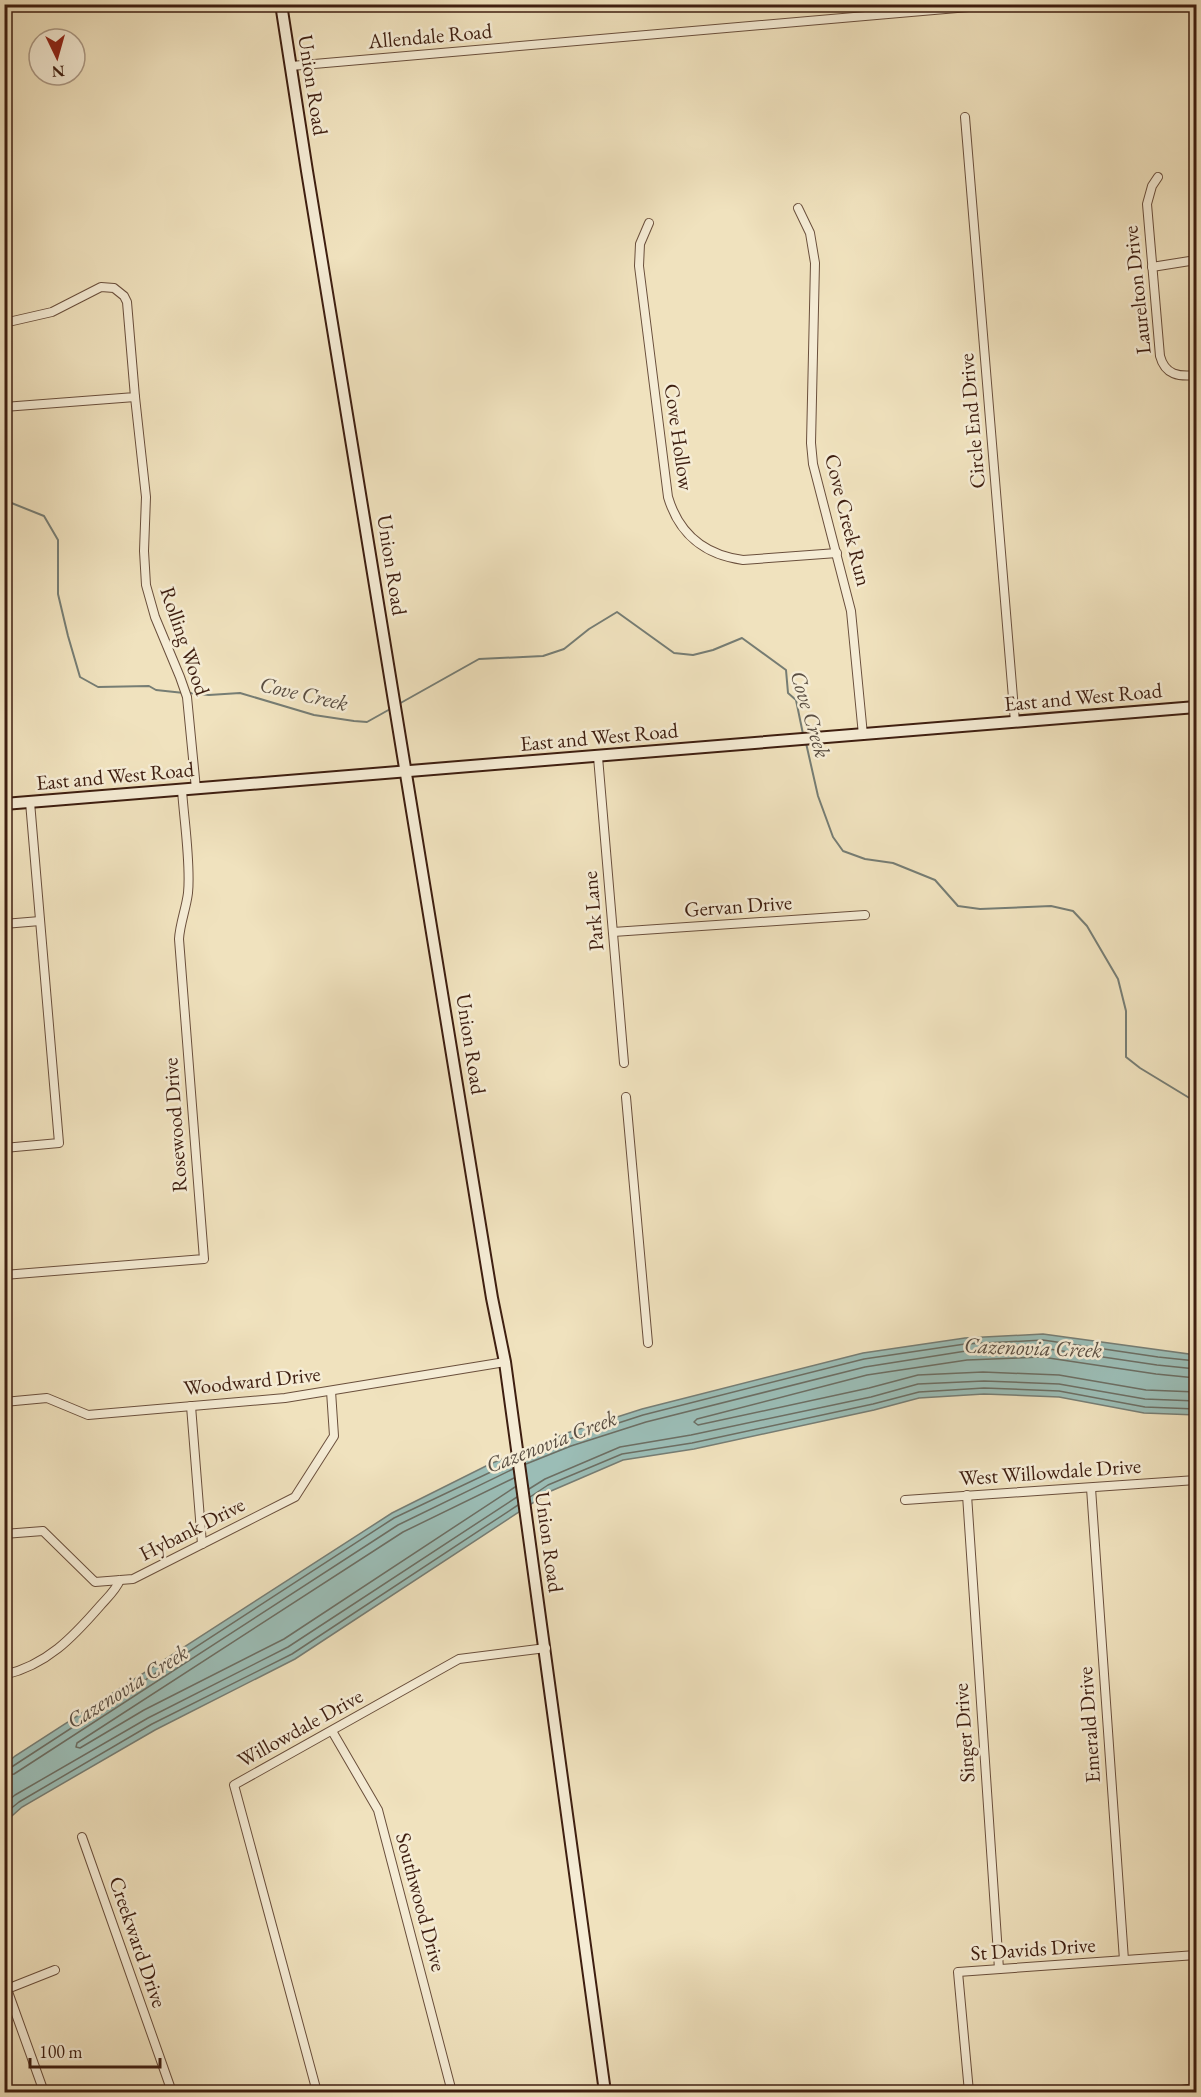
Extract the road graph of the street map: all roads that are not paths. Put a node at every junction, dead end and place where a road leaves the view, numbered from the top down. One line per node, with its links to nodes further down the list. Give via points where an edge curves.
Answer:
1 (281, 4): 3 (main road, Union Road)
2 (1003, 4): 3 (street, Allendale Road)
3 (291, 66): 19 (main road, Union Road)
4 (965, 117): 16 (street, Circle End Drive)
5 (1158, 177): 9 (street, Laurelton Drive, via 1147,204)
6 (798, 208): 14 (street, Cove Creek Run, via 810,232 815,264 813,464)
7 (649, 223): 14 (street, Cove Hollow, via 640,244 639,266 668,497 677,519 702,547 729,558)
8 (1197, 260): 9 (street)
9 (1152, 267): 11 (street, Laurelton Drive, via 1160,359 1168,372)
10 (4, 323): 12 (street, Rolling Wood, via 52,312 100,287 120,291 127,302)
11 (1197, 375)
12 (135, 397): 13 (street); 20 (street, Rolling Wood, via 146,497 146,585 154,618 187,697)
13 (4, 407)
14 (837, 553): 17 (street, Cove Creek Run, via 855,633)
15 (1197, 707): 16 (main road, East and West Road)
16 (1015, 722): 17 (main road, East and West Road)
17 (863, 735): 18 (main road, East and West Road)
18 (598, 757): 19 (main road, East and West Road); 27 (street, Park Lane)
19 (407, 772): 20 (main road, East and West Road); 33 (main road, Union Road)
20 (196, 789): 21 (main road, East and West Road)
21 (182, 790): 22 (main road, East and West Road); 31 (street, Rosewood Drive, via 188,894 179,939 204,1259)
22 (30, 802): 23 (main road, East and West Road); 25 (street)
23 (5, 804)
24 (865, 915): 27 (street, Gervan Drive)
25 (40, 921): 26 (street); 30 (street, via 59,1143)
26 (4, 924)
27 (613, 932): 28 (street, Park Lane)
28 (624, 1063)
29 (626, 1098): 32 (street)
30 (4, 1148)
31 (4, 1275)
32 (648, 1343)
33 (505, 1362): 34 (street, Woodward Drive); 44 (main road, Union Road)
34 (331, 1391): 36 (street, Woodward Drive); 42 (street, Hybank Drive, via 334,1436 295,1497)
35 (4, 1402): 36 (street, Woodward Drive, via 47,1398 88,1415)
36 (191, 1406): 42 (street)
37 (1197, 1480): 38 (street, West Willowdale Drive)
38 (1091, 1488): 39 (street, West Willowdale Drive); 49 (street, Emerald Drive)
39 (967, 1495): 40 (street, West Willowdale Drive); 50 (street, Singer Drive)
40 (905, 1500)
41 (4, 1534): 43 (street, Hybank Drive, via 43,1531 95,1582)
42 (202, 1544): 43 (street, Hybank Drive, via 133,1579)
43 (120, 1580): 45 (street, via 63,1646 34,1666)
44 (546, 1648): 46 (street, Willowdale Drive, via 459,1659); 58 (main road, Union Road)
45 (4, 1675)
46 (332, 1731): 56 (street, Willowdale Drive, via 234,1785); 57 (street, Southwood Drive, via 378,1810)
47 (82, 1837): 55 (street, Creekward Drive)
48 (1197, 1955): 49 (street, St Davids Drive)
49 (1124, 1960): 50 (street, St Davids Drive)
50 (999, 1969): 59 (street, St Davids Drive, via 958,1972)
51 (55, 1970): 52 (street)
52 (6, 1989): 54 (street)
53 (1197, 2090): 60 (main road)
54 (44, 2092)
55 (172, 2092)
56 (317, 2092)
57 (452, 2092)
58 (605, 2092)
59 (969, 2092)
60 (1182, 2092)

